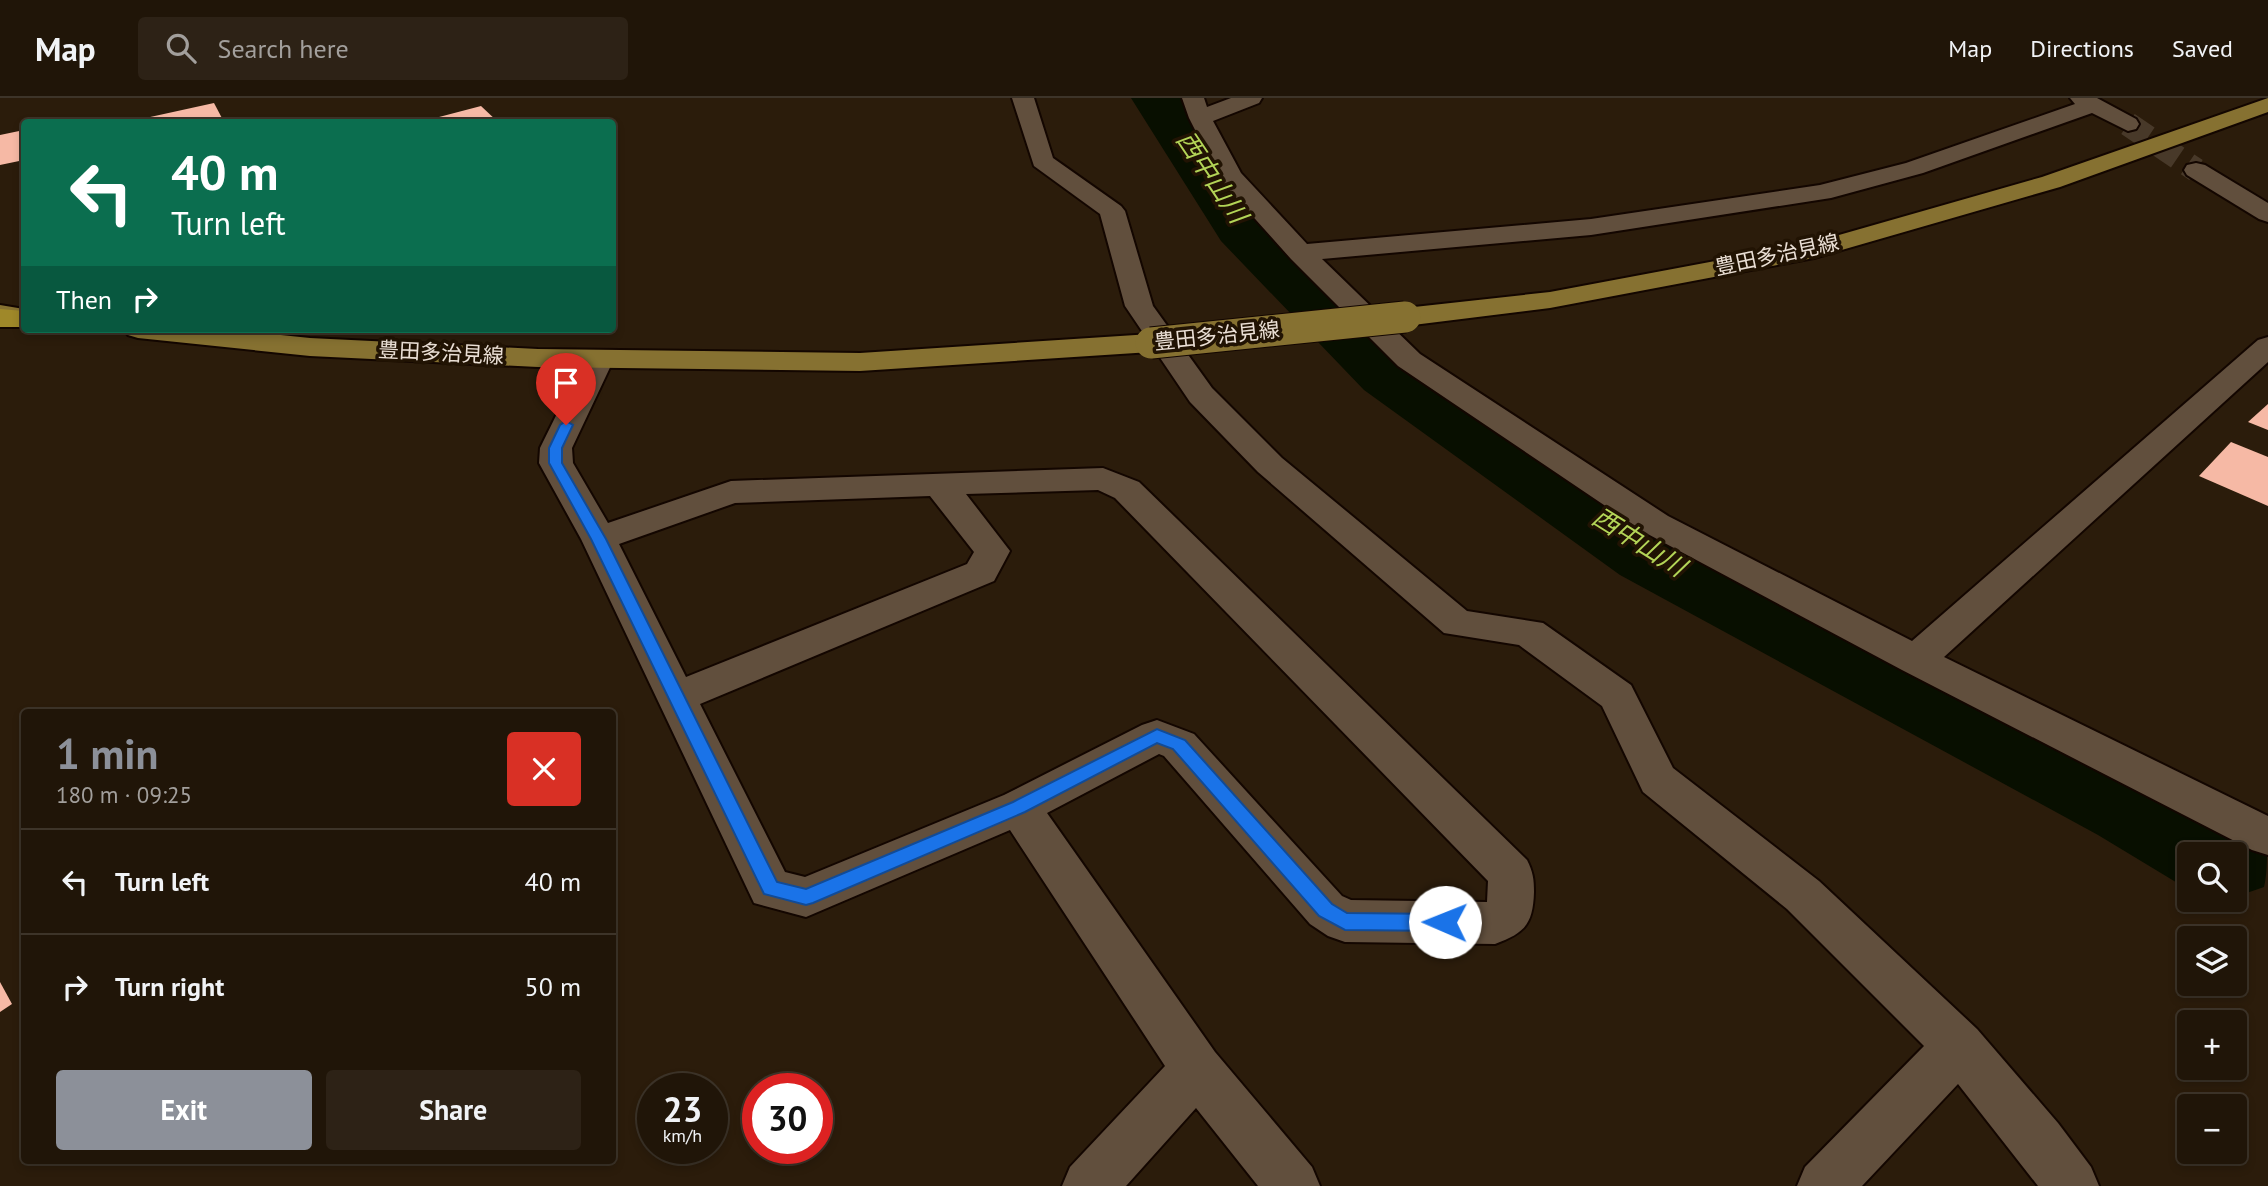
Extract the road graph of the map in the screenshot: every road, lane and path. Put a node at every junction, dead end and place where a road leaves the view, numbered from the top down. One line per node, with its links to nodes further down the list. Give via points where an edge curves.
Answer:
1 (1023, 98): 21 (street, via 1042,161 1112,211 1139,306 1201,395 1270,465 1457,623 1529,633 1617,696 1658,780 1803,895)
2 (1251, 98): 5 (street)
3 (2087, 102): 6 (street); 9 (street, via 1965,152 1852,186 1696,215 1546,234)
4 (2268, 104): 14 (main road, 豊田多治見線, bridge, via 2051,182 1814,250 1550,300 1151,343 860,362)
5 (1196, 108): 9 (street, via 1230,176)
6 (2128, 124)
7 (2196, 170): 8 (street)
8 (2268, 214)
9 (1300, 253): 17 (street, via 1409,360 1656,524)
10 (0, 316): 11 (highway)
11 (21, 318)
12 (176, 333): 14 (main road, 豊田多治見線, via 310,347)
13 (2268, 346): 17 (street)
14 (599, 359): 16 (street, via 556,448 556,463)
15 (940, 485): 16 (street, via 731,492); 18 (street, via 992,551 981,572); 19 (street, via 1103,479 1127,490 1511,874 1510,912 1495,923 1345,921 1326,910 1179,745 1157,736)
16 (599, 539): 18 (street)
17 (1916, 660): 20 (street)
18 (677, 697): 19 (street, via 770,888 806,897)
19 (1019, 807): 22 (street)
20 (2268, 837)
21 (1959, 1046): 25 (street); 26 (street)
22 (1197, 1069): 23 (street); 24 (street)
23 (1089, 1186)
24 (1293, 1186)
25 (1824, 1186)
26 (2072, 1186)

